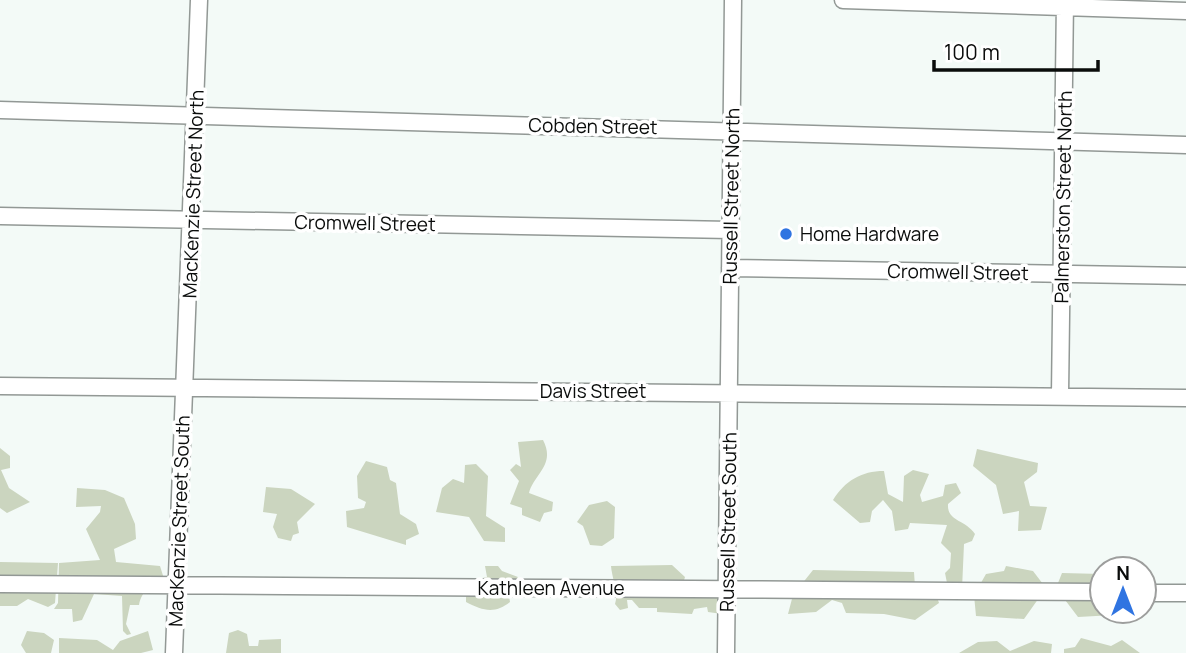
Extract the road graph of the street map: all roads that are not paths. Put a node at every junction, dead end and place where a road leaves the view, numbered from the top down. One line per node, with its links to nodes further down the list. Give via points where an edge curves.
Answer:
1 (199, 0): 7 (street, MacKenzie Street North)
2 (733, 0): 8 (street, Russell Street North)
3 (843, 0): 4 (street)
4 (1065, 3): 5 (street); 9 (street, Palmerston Street North)
5 (1186, 11)
6 (0, 110): 7 (street, Cobden Street)
7 (196, 116): 8 (street, Cobden Street); 12 (street, MacKenzie Street North)
8 (731, 130): 9 (street, Cobden Street); 13 (street, Russell Street North)
9 (1063, 141): 10 (street, Cobden Street); 15 (street, Palmerston Street North)
10 (1186, 145)
11 (0, 216): 12 (street, Cromwell Street)
12 (192, 220): 13 (street, Cromwell Street); 18 (street, MacKenzie Street North)
13 (730, 230): 14 (street, Russell Street North)
14 (730, 268): 15 (street, Cromwell Street); 19 (street, Russell Street North)
15 (1062, 274): 16 (street, Cromwell Street); 20 (street, Palmerston Street North)
16 (1186, 276)
17 (0, 386): 18 (street, Davis Street)
18 (185, 388): 19 (street, Davis Street); 23 (street, MacKenzie Street South)
19 (729, 392): 20 (street, Davis Street); 24 (street, Russell Street South)
20 (1060, 395): 21 (street, Davis Street)
21 (1186, 398)
22 (0, 584): 23 (street, Kathleen Avenue)
23 (176, 586): 24 (street, Kathleen Avenue); 28 (street, MacKenzie Street South)
24 (727, 589): 25 (street, Kathleen Avenue); 29 (street, Russell Street South)
25 (1088, 592)
26 (1158, 593): 27 (street)
27 (1186, 593)
28 (174, 653)
29 (726, 653)

